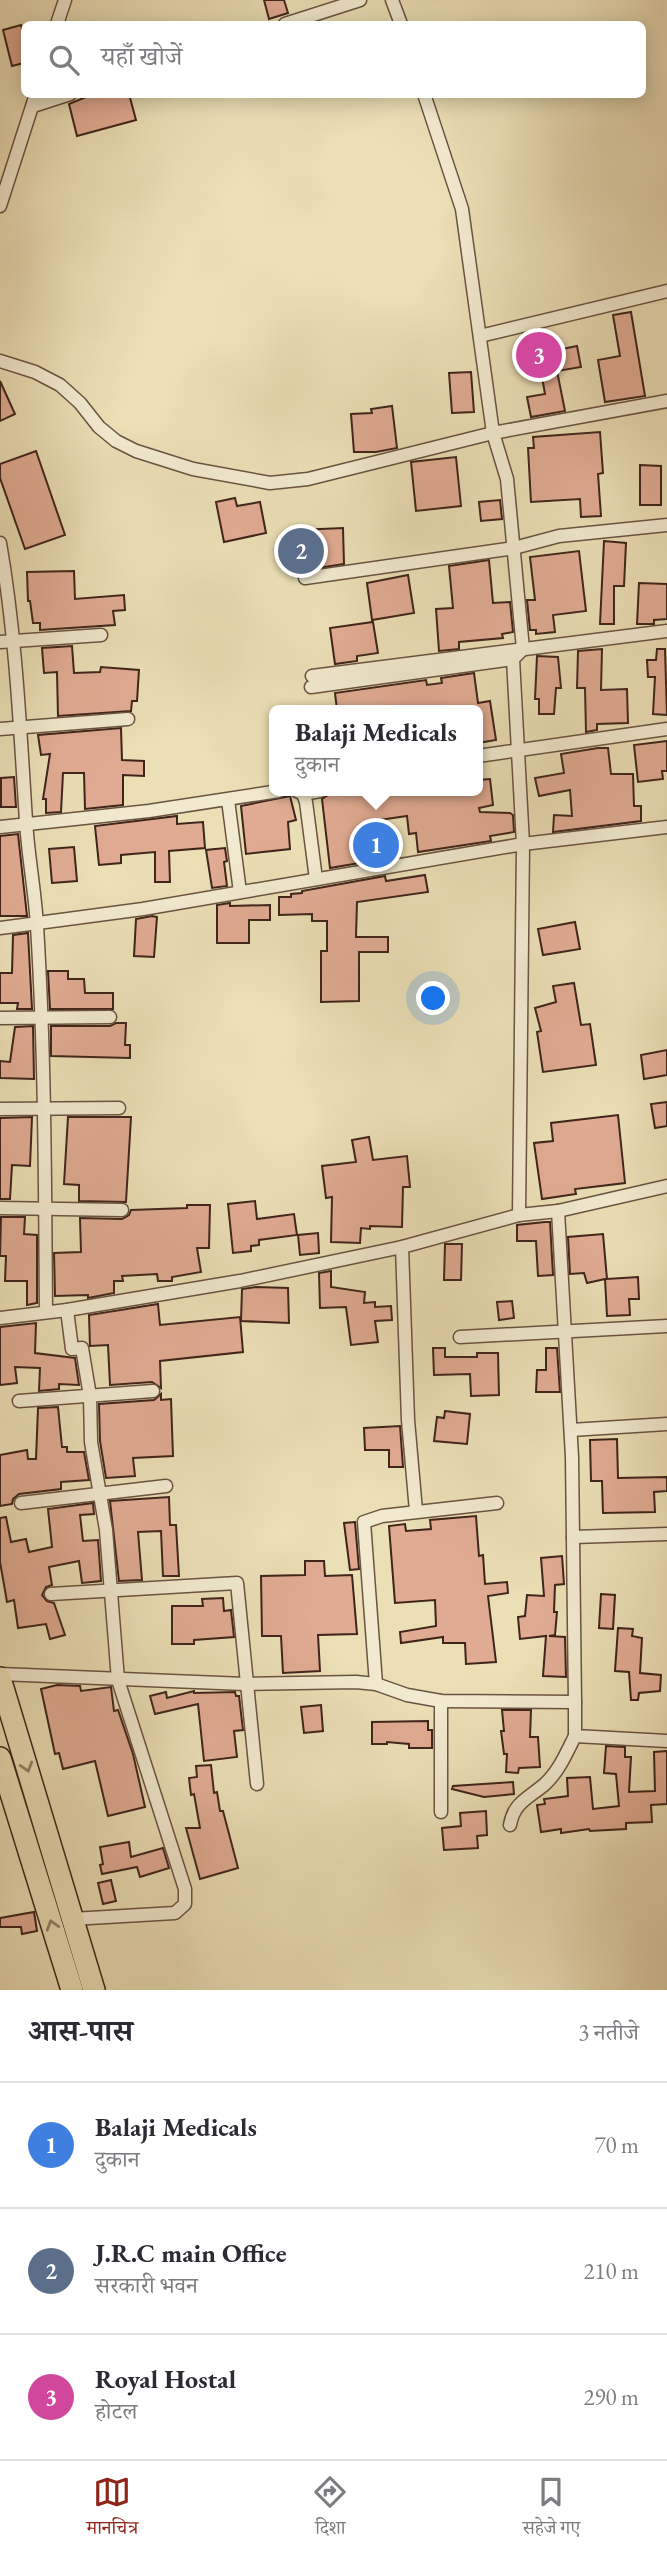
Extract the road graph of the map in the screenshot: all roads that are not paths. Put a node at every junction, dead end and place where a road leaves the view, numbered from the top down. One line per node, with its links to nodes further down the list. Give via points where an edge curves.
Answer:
1 (65, 0): 4 (street)
2 (360, 0): 5 (street)
3 (393, 0): 6 (street)
4 (58, 21)
5 (294, 21)
6 (400, 21)
7 (425, 98): 11 (street, via 462,209)
8 (35, 101): 9 (street)
9 (0, 206)
10 (667, 291): 11 (street)
11 (480, 336): 14 (street)
12 (0, 361): 14 (street, via 60,385 116,441 192,469 270,483 307,479)
13 (667, 401): 14 (street)
14 (494, 433): 17 (street, via 508,479)
15 (667, 525): 17 (street, via 559,536)
16 (0, 542): 21 (street, via 8,590)
17 (514, 550): 18 (street); 22 (street)
18 (306, 582)
19 (667, 631): 22 (street)
20 (101, 635): 21 (street)
21 (6, 641): 25 (street)
22 (523, 649): 23 (street); 23 (street, via 312,682)
23 (513, 659): 28 (street)
24 (128, 719): 25 (street)
25 (21, 727): 26 (street); 34 (street)
26 (0, 729)
27 (667, 729): 28 (street)
28 (512, 755): 29 (street); 30 (street); 37 (street)
29 (483, 756)
30 (483, 763)
31 (269, 793): 33 (street)
32 (302, 796): 38 (street)
33 (228, 800): 34 (street); 39 (street)
34 (26, 824): 35 (street); 40 (street)
35 (0, 827)
36 (667, 827): 37 (street)
37 (523, 844): 38 (street); 53 (street)
38 (316, 879): 39 (street)
39 (240, 892): 40 (street)
40 (37, 923): 41 (street); 44 (street)
41 (0, 928)
42 (110, 1017): 44 (street)
43 (0, 1018): 44 (street)
44 (41, 1018): 47 (street)
45 (119, 1108): 47 (street)
46 (0, 1109): 47 (street)
47 (43, 1109): 50 (street)
48 (667, 1186): 52 (street)
49 (0, 1208): 50 (street)
50 (45, 1208): 51 (street); 56 (street)
51 (122, 1210)
52 (558, 1211): 53 (street); 59 (street)
53 (519, 1215): 54 (street)
54 (402, 1247): 55 (street); 70 (street)
55 (67, 1310): 56 (street); 62 (street, via 72,1349 82,1348)
56 (47, 1312): 57 (street)
57 (0, 1318)
58 (667, 1327): 59 (street)
59 (566, 1330): 60 (street); 65 (street)
60 (460, 1337)
61 (153, 1391): 62 (street)
62 (90, 1396): 63 (street); 67 (street, via 91,1441)
63 (19, 1401)
64 (667, 1424): 65 (street)
65 (571, 1430): 72 (street)
66 (166, 1486): 67 (street)
67 (100, 1493): 68 (street); 73 (street)
68 (21, 1503)
69 (497, 1503): 70 (street)
70 (416, 1511): 78 (street, via 364,1522)
71 (667, 1534): 72 (street)
72 (573, 1537): 80 (street)
73 (112, 1589): 74 (street); 76 (street); 77 (street, via 237,1583)
74 (51, 1594)
75 (0, 1676): 76 (street); 87 (main road, one-way to 87)
76 (118, 1680): 77 (street); 87 (street, via 185,1889 185,1903 175,1913)
77 (245, 1684): 78 (street); 84 (street)
78 (376, 1684): 79 (street)
79 (441, 1701): 80 (street); 85 (street)
80 (575, 1702): 81 (street)
81 (575, 1736): 82 (street); 86 (street, via 546,1783 517,1805)
82 (667, 1741)
83 (0, 1758): 88 (main road, one-way to 83)
84 (257, 1784)
85 (441, 1812)
86 (510, 1825)
87 (72, 1919): 89 (main road)
88 (72, 1990)
89 (94, 1990)

